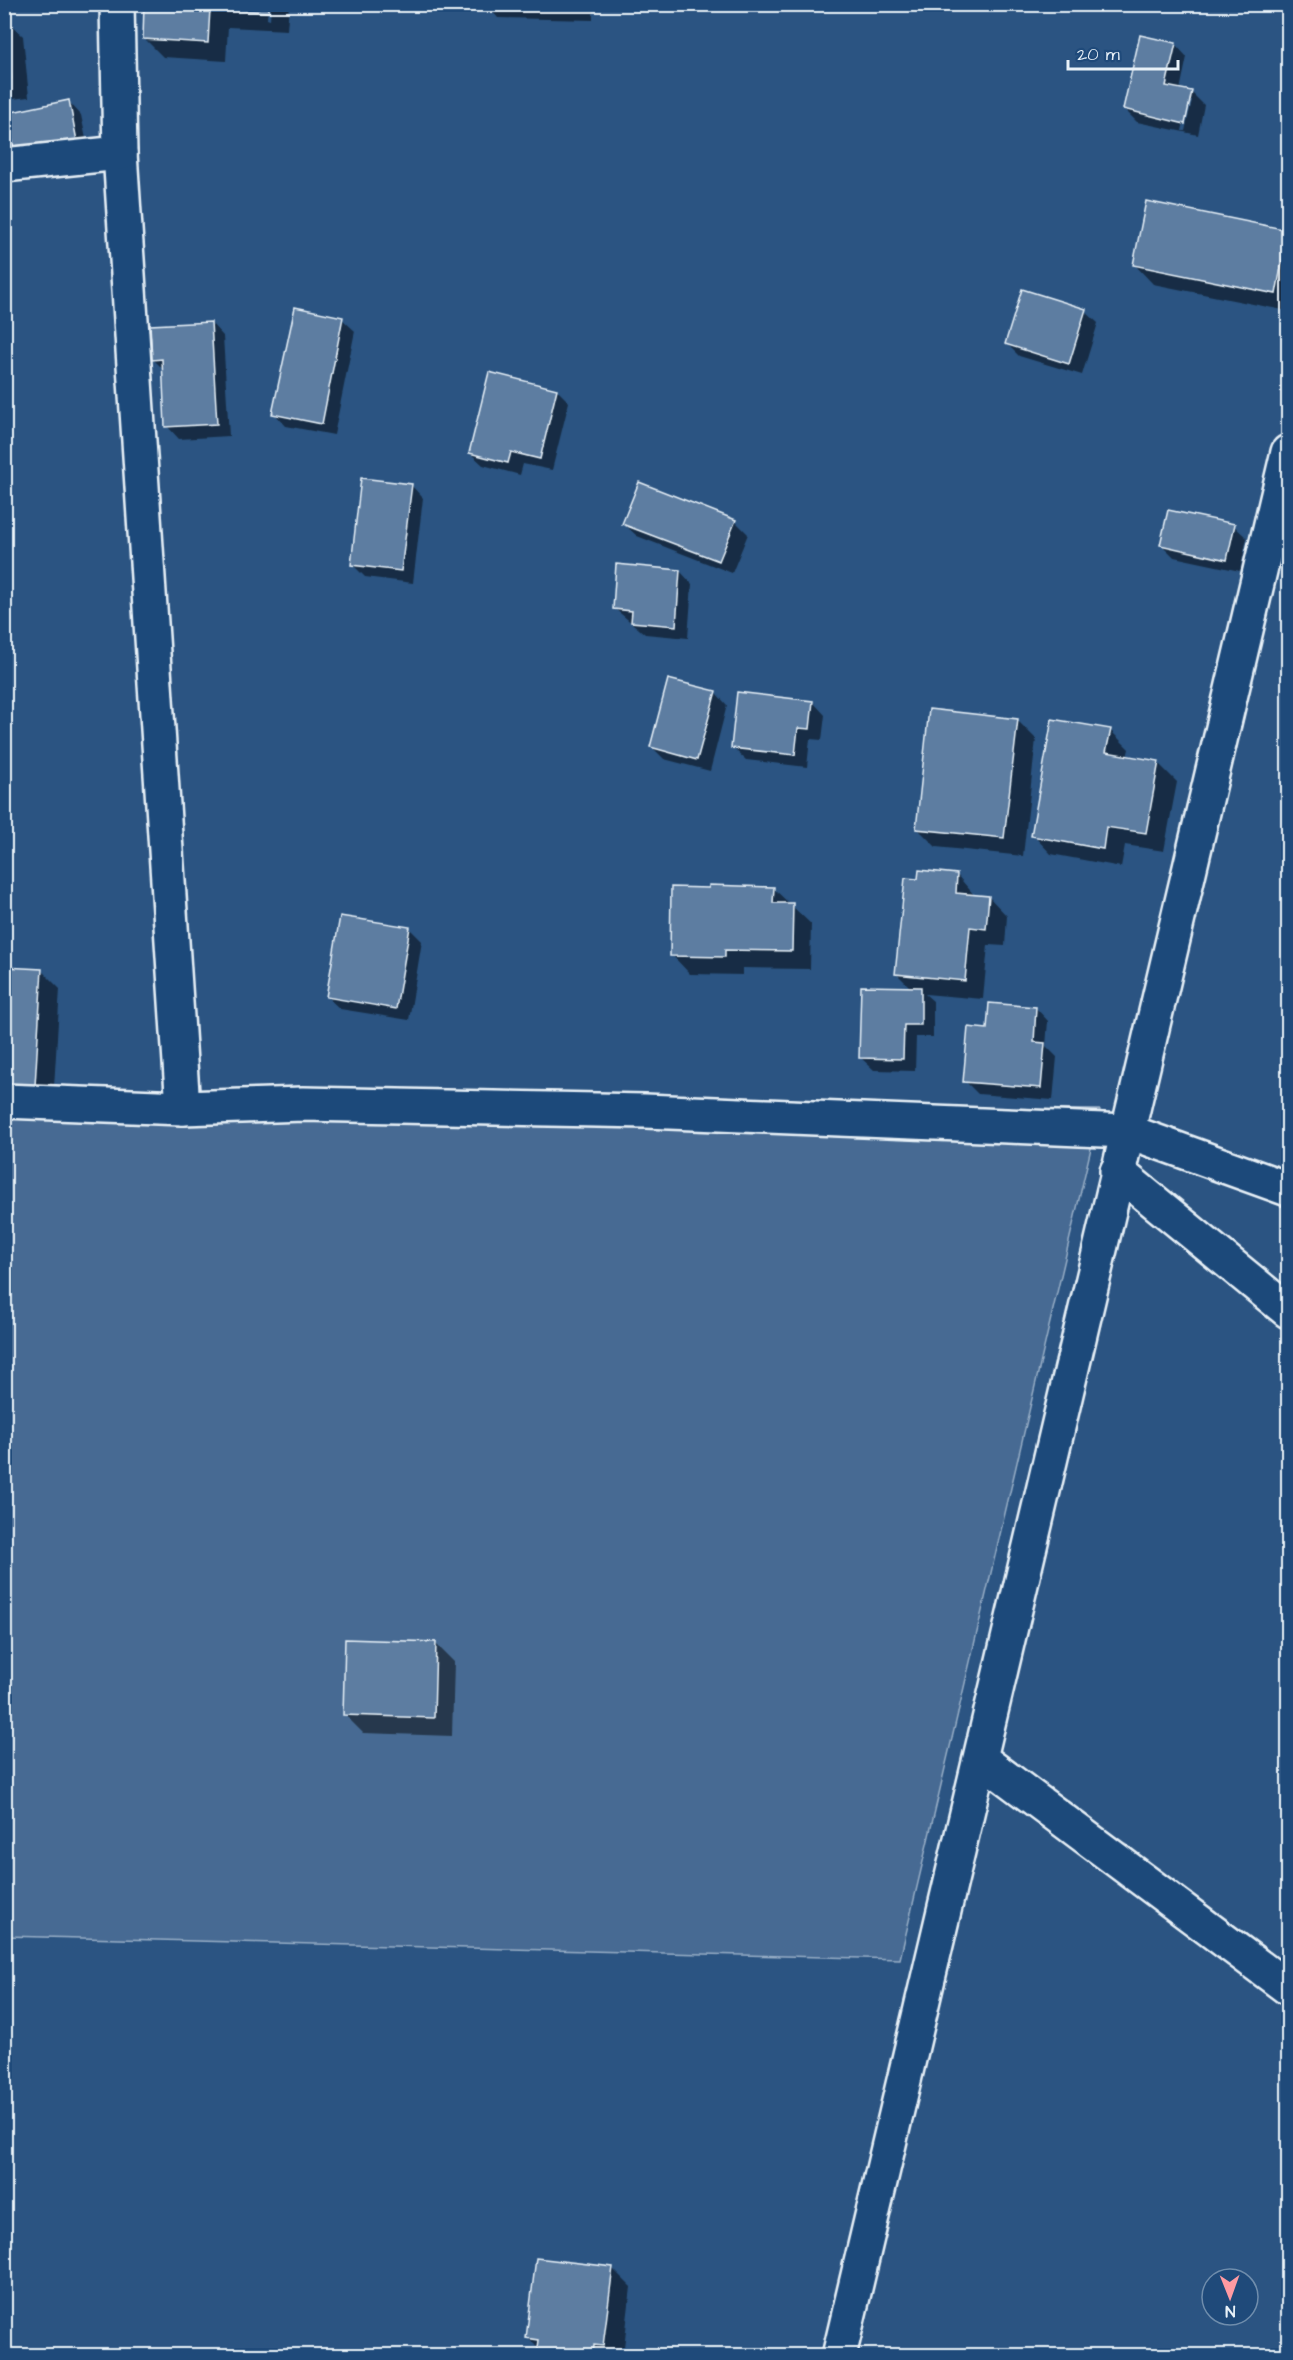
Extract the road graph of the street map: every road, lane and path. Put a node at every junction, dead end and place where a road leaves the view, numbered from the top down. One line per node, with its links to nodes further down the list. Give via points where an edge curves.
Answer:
1 (117, 4): 2 (street)
2 (120, 153): 3 (street); 6 (street)
3 (4, 165)
4 (1288, 452): 7 (street)
5 (4, 1101): 6 (street)
6 (183, 1108): 7 (street, via 303,1104 633,1110)
7 (1127, 1131): 8 (street); 9 (street)
8 (1117, 1171): 10 (street); 11 (street)
9 (1288, 1190)
10 (1288, 1311)
11 (981, 1759): 12 (street); 13 (street)
12 (1288, 1988)
13 (838, 2355)

